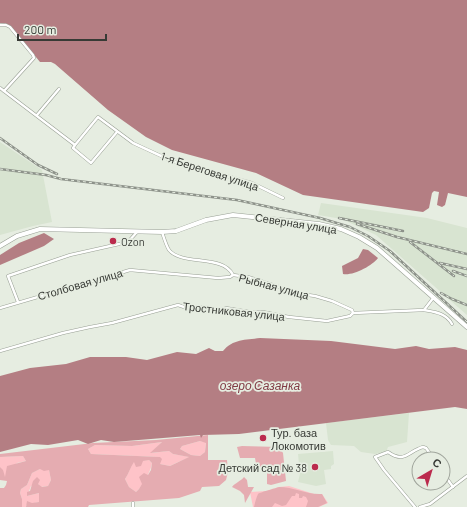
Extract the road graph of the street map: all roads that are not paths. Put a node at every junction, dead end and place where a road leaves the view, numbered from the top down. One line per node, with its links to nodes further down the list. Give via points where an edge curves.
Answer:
1 (0, 25): 4 (street, via 10,27 34,58)
2 (0, 88): 4 (street)
3 (59, 89): 5 (street)
4 (4, 91): 5 (street)
5 (37, 115): 7 (street)
6 (117, 132): 7 (street, 1-я Береговая улица, via 98,117); 7 (street, via 91,163 73,148); 8 (street, 1-я Береговая улица, via 141,147 172,161 252,183)
7 (75, 145)
8 (283, 198)
9 (137, 232): 10 (street); 11 (street, via 40,229 22,234); 14 (street, via 128,242 70,256 8,276)
10 (162, 232): 12 (street, Рыбная улица, via 174,254 219,264); 13 (street, Северная улица, via 176,231 211,219 233,215 318,224 341,229 377,248)
11 (0, 246)
12 (233, 275): 14 (street, Столбовая улица, via 230,278 218,278 130,270); 17 (street, Рыбная улица, via 332,301 352,310)
13 (434, 297): 16 (street); 19 (street)
14 (18, 302): 15 (street, Столбовая улица)
15 (0, 308)
16 (424, 310): 17 (street); 18 (street, via 438,312 446,316)
17 (353, 313): 20 (street, Тростниковая улица, via 327,321 226,308 187,308 178,305)
18 (452, 324)
19 (467, 327)
20 (0, 352)
21 (415, 451): 22 (street, via 423,447)
22 (428, 451)
23 (411, 453): 29 (street, via 402,458 388,452 375,457)
24 (467, 476): 26 (street)
25 (451, 484): 26 (street)
26 (453, 487): 30 (street, via 430,504)
27 (133, 503): 28 (street)
28 (133, 507)
29 (415, 507)
30 (420, 507)

